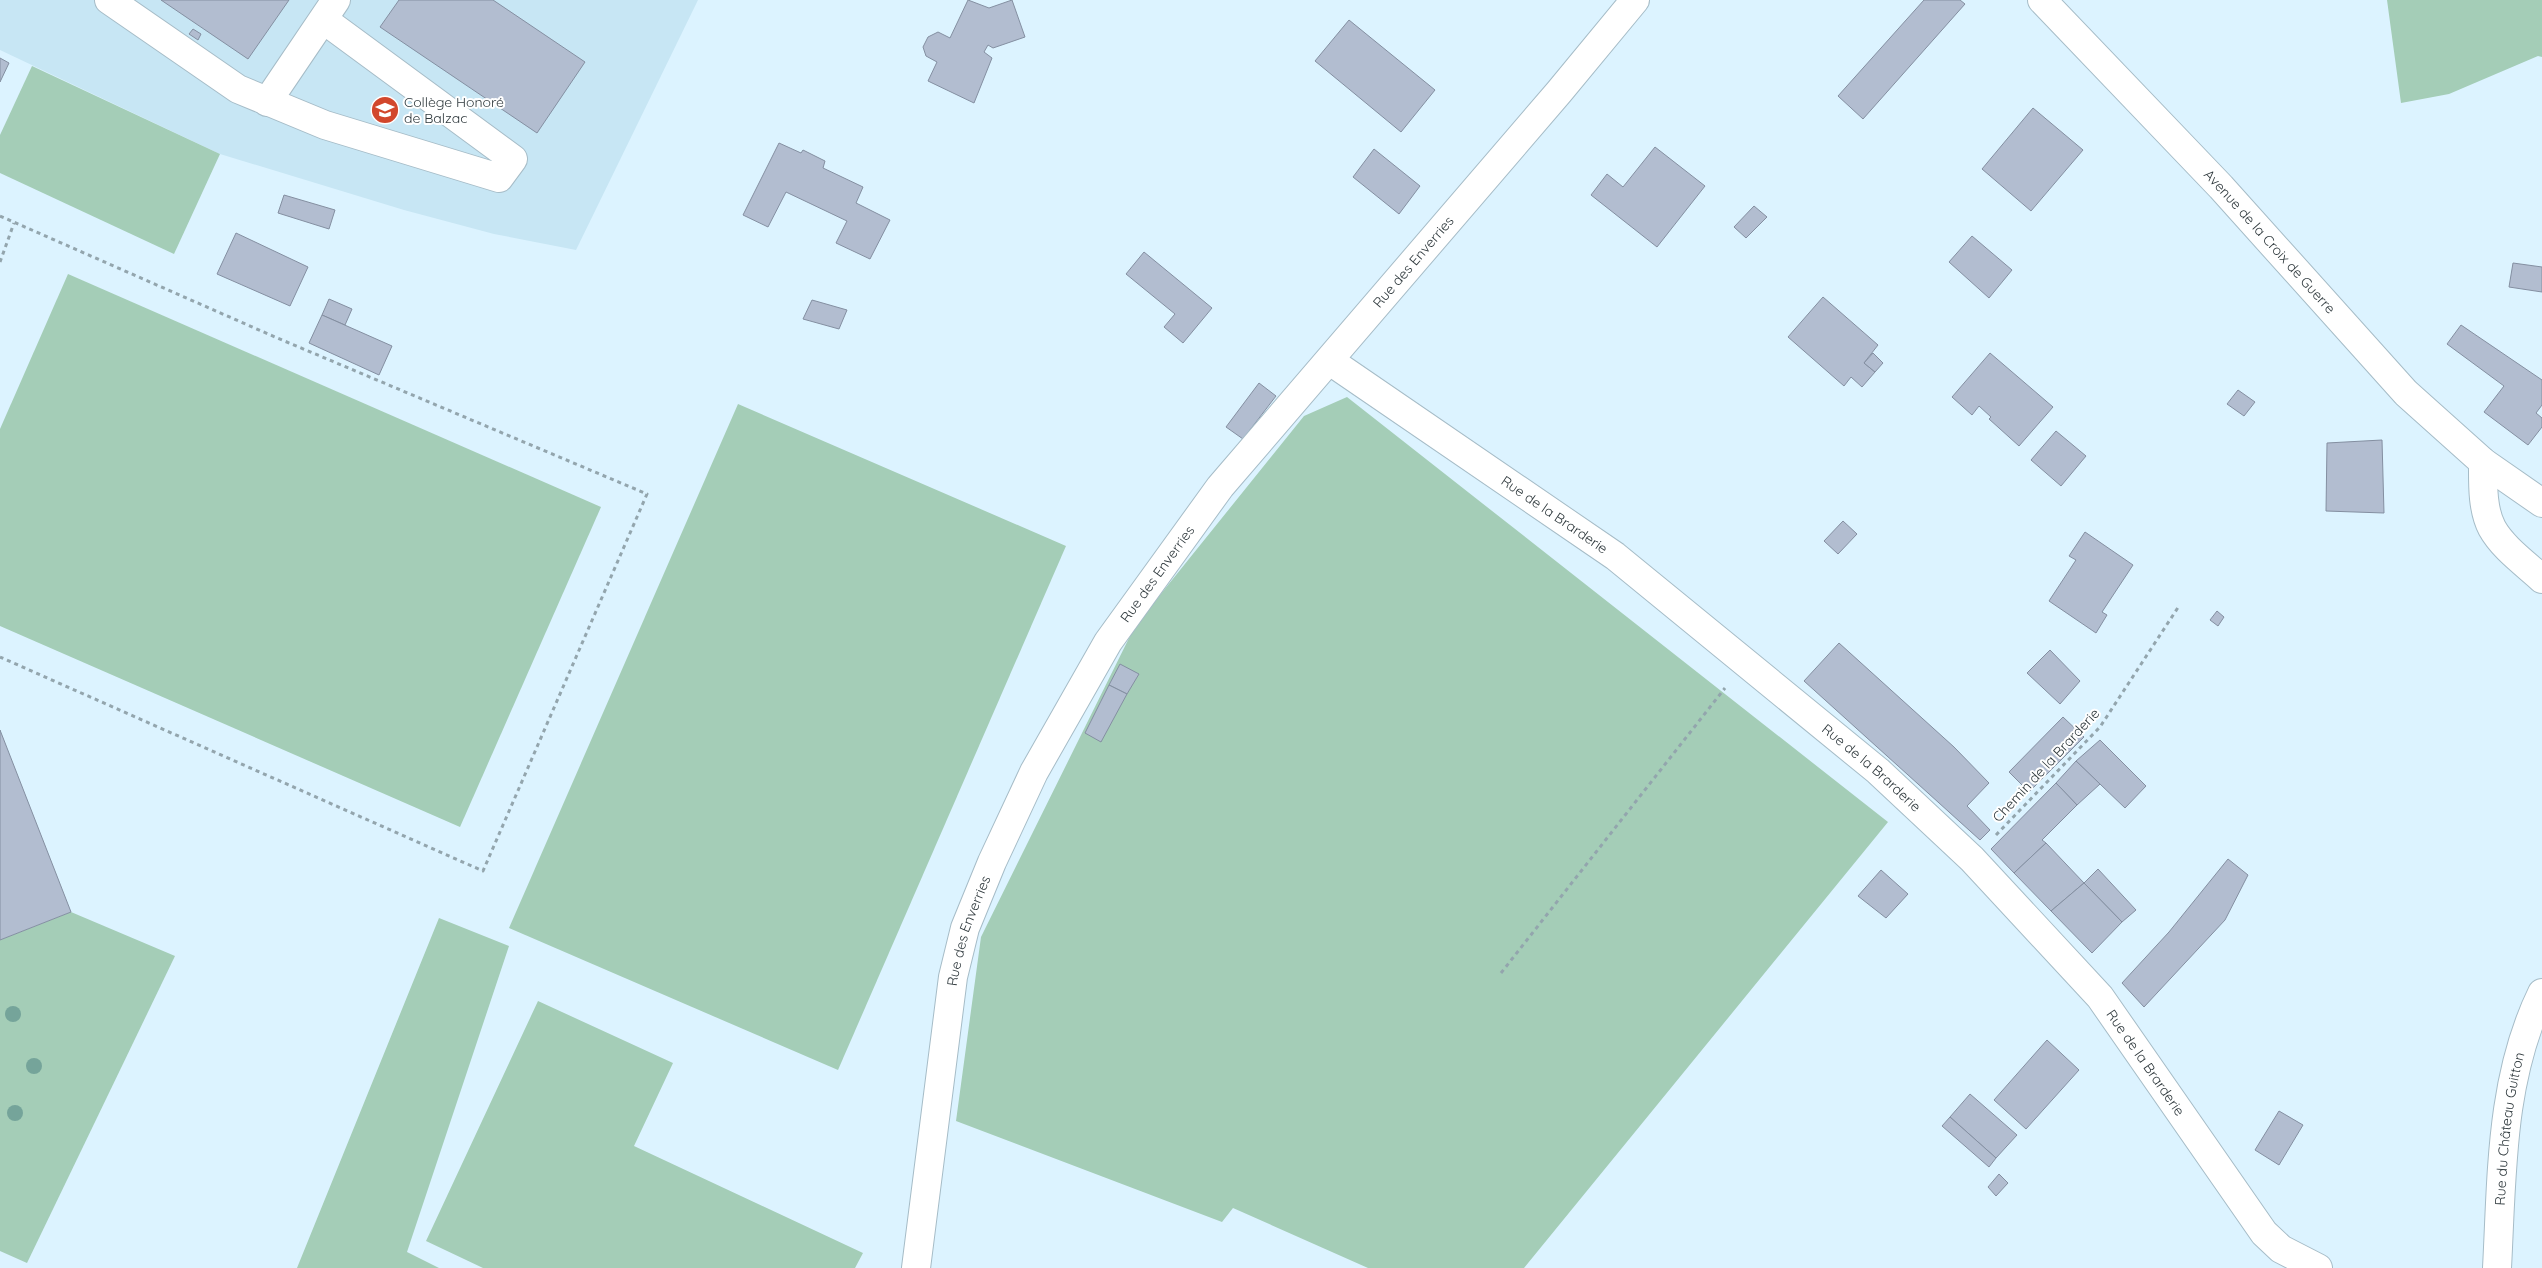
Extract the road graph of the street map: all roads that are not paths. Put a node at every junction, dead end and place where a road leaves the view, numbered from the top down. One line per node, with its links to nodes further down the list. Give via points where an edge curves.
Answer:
1 (109, 0): 5 (street, via 238,89)
2 (1635, 0): 6 (street, Rue des Enverries)
3 (2042, 0): 7 (street, Avenue de la Croix de Guerre, via 2221,187 2406,393)
4 (330, 10): 5 (street); 5 (street, via 513,159 500,178 325,126)
5 (267, 102)
6 (1330, 361): 11 (street, Rue de la Brarderie, via 1615,556 1878,771 1972,859 2100,996 2264,1233 2281,1249); 12 (street, Rue des Enverries, via 1220,488 1108,642 1034,772 992,862 965,928 953,977)
7 (2493, 470): 8 (street, Avenue de la Croix de Guerre); 9 (street, via 2483,491 2492,528)
8 (2541, 501)
9 (2542, 579)
10 (2542, 993): 13 (street, Rue du Château Guitton, via 2512,1076 2504,1136)
11 (2310, 1267)
12 (916, 1268)
13 (2497, 1268)

